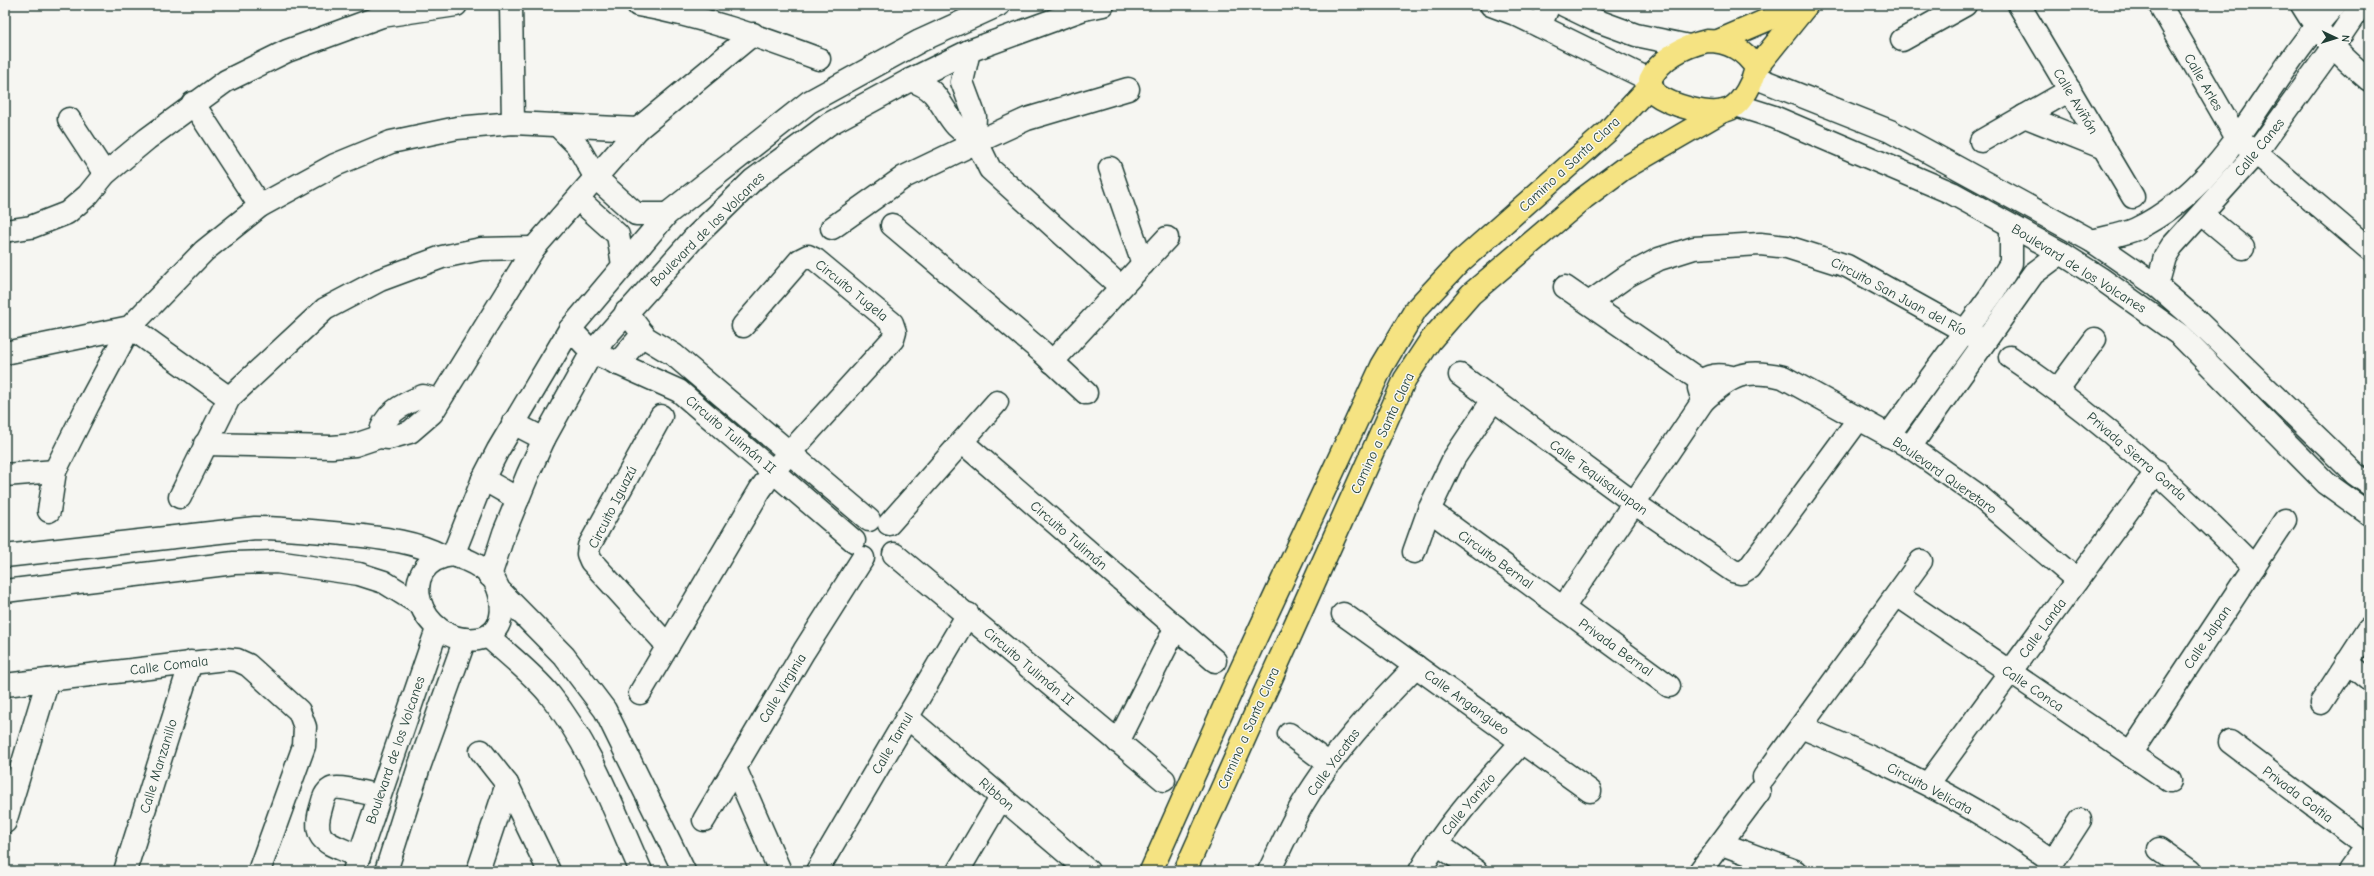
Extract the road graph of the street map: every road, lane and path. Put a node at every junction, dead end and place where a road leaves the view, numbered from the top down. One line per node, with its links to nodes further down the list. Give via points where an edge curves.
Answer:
1 (456, 5): 17 (street)
2 (511, 5): 39 (street)
3 (638, 5): 20 (street, via 668,10)
4 (999, 5): 58 (street, Boulevard de los Volcanes, via 920,41 809,102)
5 (1104, 5): 25 (street, Boulevard de los Volcanes, via 1084,9)
6 (1491, 5): 18 (street)
7 (1549, 5): 18 (street)
8 (1564, 5): 23 (street, via 1636,36)
9 (1802, 5): 22 (main road)
10 (1807, 5): 27 (main road)
11 (1965, 5): 21 (street)
12 (2019, 5): 33 (street, Calle Aviñón)
13 (2160, 5): 44 (street, Calle Arles)
14 (2302, 5): 19 (street)
15 (2335, 5): 19 (street, Calle Canes)
16 (2361, 5): 24 (street, Calle Canes)
17 (381, 11): 35 (street, via 287,51 226,81)
18 (1540, 26): 31 (street)
19 (2314, 26): 24 (street); 44 (street, Calle Canes)
20 (753, 34): 26 (street); 41 (street)
21 (1902, 40)
22 (1718, 41): 23 (main road); 27 (main road, via 1737,48 1749,57)
23 (1689, 46): 31 (main road, via 1661,64)
24 (2332, 48): 29 (street); 47 (street, Calle Canes)
25 (969, 51): 28 (street, Boulevard de los Volcanes); 30 (street)
26 (819, 59)
27 (1755, 73): 36 (main road); 43 (street, Boulevard de los Volcanes)
28 (910, 80): 34 (street); 79 (street, Boulevard de los Volcanes, via 829,124 753,180 694,238)
29 (2369, 80)
30 (962, 82): 34 (street); 42 (street, via 975,117)
31 (1650, 83): 36 (main road, via 1654,93 1673,104 1691,109); 197 (main road, Camino a Santa Clara, via 1608,131 1460,262 1416,309 1379,374 1238,676)
32 (1128, 89): 42 (street, via 1027,119)
33 (2070, 90): 37 (street); 46 (street, Calle Aviñón)
34 (934, 94): 42 (street, via 959,130)
35 (193, 103): 51 (street); 56 (street)
36 (1730, 108): 50 (street, Boulevard de los Volcanes, via 1774,117); 198 (main road, Camino a Santa Clara, via 1623,169 1584,198 1471,294 1430,341 1405,379)
37 (2024, 116): 45 (street); 46 (street)
38 (69, 119): 51 (street)
39 (513, 123): 40 (street); 56 (street, via 457,128 391,142 335,165)
40 (557, 125): 41 (street); 52 (street, via 577,145)
41 (638, 129): 52 (street)
42 (975, 139): 62 (street, via 904,177); 77 (street, via 990,169)
43 (1908, 140): 48 (street, Boulevard de los Volcanes); 50 (street)
44 (2238, 140): 47 (street, Calle Arles); 66 (street, Calle Canes, via 2195,187 2168,210 2135,230)
45 (1981, 141)
46 (2104, 148): 54 (street, Calle Aviñón)
47 (2256, 153): 59 (street, Calle Canes); 69 (street, Calle Arles)
48 (1956, 165): 53 (street); 66 (street, Boulevard de los Volcanes)
49 (1110, 168): 72 (street)
50 (1894, 169): 53 (street, Boulevard de los Volcanes)
51 (105, 174): 63 (street, via 88,195 67,214 31,227)
52 (596, 178): 55 (street); 57 (street)
53 (1943, 190): 61 (street, Boulevard de los Volcanes)
54 (2133, 197)
55 (578, 199): 64 (street); 67 (street)
56 (260, 206): 82 (street, via 204,252)
57 (636, 214): 58 (street); 64 (street)
58 (667, 214): 73 (street, Boulevard de los Volcanes)
59 (2202, 214): 68 (street); 76 (street, Calle Canes, via 2168,251)
60 (892, 225): 92 (street)
61 (2011, 226): 70 (street, Boulevard de los Volcanes); 71 (street)
62 (832, 228)
63 (5, 231)
64 (618, 235): 73 (street)
65 (1167, 238): 72 (street)
66 (2092, 241): 76 (street, Boulevard de los Volcanes)
67 (534, 248): 100 (street, via 481,249 442,257 380,280 325,309); 109 (street, via 438,400 423,396 392,412 382,423 379,437 355,445 332,447)
68 (2242, 248)
69 (2369, 249)
70 (2061, 253): 74 (street); 86 (street, Boulevard de los Volcanes, via 2143,306)
71 (2011, 263): 74 (street); 84 (street)
72 (1143, 264): 77 (street)
73 (623, 265): 83 (street, Boulevard de los Volcanes)
74 (2034, 274): 88 (street)
75 (1565, 286): 78 (street)
76 (2156, 286): 80 (street, Boulevard de los Volcanes)
77 (1121, 287): 92 (street)
78 (1589, 303): 84 (street, Circuito San Juan del Río, via 1627,276 1659,259 1694,248 1760,244 1787,247 1847,266); 98 (street)
79 (626, 312): 85 (street, Circuito Tulimán II); 89 (street, Boulevard de los Volcanes)
80 (2194, 318): 86 (street); 117 (street, Boulevard de los Volcanes, via 2355,474)
81 (742, 326): 111 (street, Circuito Tugela, via 800,260 808,256 892,323 895,332 893,339)
82 (130, 327): 90 (street); 100 (street); 113 (street)
83 (570, 329): 89 (street); 105 (street, Boulevard de los Volcanes)
84 (1966, 330): 88 (street, Circuito San Juan del Río); 106 (street)
85 (642, 334): 93 (street); 94 (street, Circuito Tulimán II, via 652,343 674,355)
86 (2180, 335): 123 (street, Boulevard de los Volcanes, via 2326,483)
87 (2095, 339): 96 (street)
88 (1984, 342): 110 (street)
89 (592, 352): 93 (street, Circuito Tulimán II); 107 (street, Boulevard de los Volcanes)
90 (5, 353)
91 (2010, 357): 96 (street, Privada Sierra Gorda)
92 (1052, 362): 99 (street)
93 (617, 364): 97 (street, Circuito Tulimán II, via 632,368)
94 (696, 374): 97 (street); 111 (street, Circuito Tulimán II)
95 (1460, 375): 101 (street, Calle Tequisquiapan)
96 (2058, 389): 114 (street, Privada Sierra Gorda)
97 (679, 391): 112 (street, Circuito Tulimán II)
98 (1702, 391): 104 (street, Boulevard Queretaro, via 1712,376 1734,378 1749,372 1764,372 1783,377); 120 (street)
99 (1086, 393)
100 (229, 398): 109 (street)
101 (1493, 400): 120 (street, Calle Tequisquiapan); 121 (street, via 1454,458)
102 (997, 402): 108 (street)
103 (661, 416): 146 (street, Circuito Iguazú, via 589,546 588,554 591,561)
104 (1858, 420): 106 (street, Boulevard Queretaro); 120 (street, Calle Tequisquiapan, via 1749,568 1741,573 1733,572)
105 (513, 423): 107 (street); 116 (street, Boulevard de los Volcanes)
106 (1888, 436): 110 (street, Boulevard Queretaro)
107 (544, 439): 119 (street, Boulevard de los Volcanes)
108 (962, 442): 125 (street); 141 (street, Circuito Tulimán)
109 (205, 444): 118 (street)
110 (1910, 447): 133 (street, Boulevard Queretaro, via 1979,496)
111 (789, 453): 112 (street); 125 (street, Circuito Tulimán II)
112 (774, 470): 126 (street, Circuito Tulimán II); 146 (street)
113 (55, 471): 115 (street); 122 (street)
114 (2157, 471): 132 (street, Privada Sierra Gorda); 133 (street, Calle Landa)
115 (5, 475)
116 (483, 479): 119 (street); 130 (street, Boulevard de los Volcanes)
117 (2369, 484)
118 (180, 497)
119 (518, 498): 134 (street, Boulevard de los Volcanes, via 504,533)
120 (1634, 503): 138 (street)
121 (1429, 510): 127 (street); 138 (street, Circuito Bernal)
122 (49, 511)
123 (2369, 514)
124 (2285, 520): 132 (street, Calle Jalpan)
125 (879, 522): 126 (street, via 858,528); 128 (street, via 894,527 898,540)
126 (859, 549): 128 (street, via 869,562 883,562); 169 (street, Calle Virginia, via 804,651)
127 (1414, 552)
128 (894, 554): 139 (street, Circuito Tulimán II)
129 (5, 556): 130 (street, via 255,528 281,528 392,540 428,548)
130 (448, 556): 134 (street, via 470,560); 137 (street, via 434,560 421,574 417,592)
131 (1921, 561): 136 (street)
132 (2254, 567): 165 (street, Calle Jalpan)
133 (2077, 580): 151 (street, Calle Landa)
134 (495, 583): 144 (street, via 502,612 499,625); 193 (street, via 564,656 605,710)
135 (5, 591): 137 (street, via 234,563 276,562 333,568 359,574 384,582)
136 (1897, 595): 151 (street, Calle Conca); 159 (street)
137 (421, 605): 142 (street, via 425,615)
138 (1562, 608): 155 (street, Privada Bernal)
139 (968, 614): 158 (street, Calle Tamul); 161 (street, Circuito Tulimán II)
140 (1343, 614): 150 (street, Calle Angangueo)
141 (1176, 627): 147 (street, Circuito Tulimán); 161 (street)
142 (437, 629): 145 (street); 166 (street, Boulevard de los Volcanes)
143 (2369, 629): 149 (street)
144 (488, 636): 145 (street); 192 (street, via 549,694 573,726 590,755)
145 (465, 639): 168 (street, Boulevard de los Volcanes)
146 (668, 646): 156 (street)
147 (1215, 661)
148 (191, 662): 152 (street, Calle Comala); 187 (street, Calle Manzanillo); 188 (street, Calle Comala, via 224,658 248,665 299,711 305,727 304,746)
149 (2347, 662): 153 (street); 157 (street)
150 (1416, 666): 162 (street, Calle Angangueo); 167 (street, Calle Yacatas, via 1358,728)
151 (2010, 672): 165 (street, Calle Conca); 173 (street, Calle Landa)
152 (48, 680): 154 (street, Calle Comala); 177 (street)
153 (2369, 680)
154 (5, 685)
155 (1669, 686)
156 (640, 692)
157 (2320, 703)
158 (907, 717): 176 (street, Ribbon); 195 (street, Calle Tamul)
159 (1800, 727): 173 (street, Circuito Velicata); 181 (street)
160 (1289, 734): 167 (street)
161 (1118, 742): 170 (street, Circuito Tulimán II)
162 (1522, 742): 174 (street, Calle Angangueo); 180 (street, Calle Yanizio)
163 (2230, 742): 182 (street, Privada Goitia)
164 (481, 751): 172 (street)
165 (2130, 754): 171 (street, Calle Conca)
166 (391, 760): 168 (street); 175 (street, Boulevard de los Volcanes)
167 (1329, 764): 199 (street, Calle Yacatas, via 1302,805)
168 (419, 767): 189 (street, Boulevard de los Volcanes)
169 (735, 768): 178 (street, Calle Virginia); 194 (street)
170 (1164, 780)
171 (2170, 781)
172 (507, 784): 190 (street); 191 (street)
173 (1928, 784): 185 (street, Circuito Velicata, via 1997,824)
174 (1590, 791)
175 (379, 796): 184 (street, Boulevard de los Volcanes); 184 (street, via 339,788 331,789 324,796 316,823 317,832 322,839)
176 (1001, 798): 186 (street, Ribbon); 196 (street)
177 (5, 819)
178 (704, 820)
179 (2080, 820): 185 (street)
180 (1436, 842): 200 (street, Calle Yanizio); 201 (street)
181 (1722, 844): 202 (street); 203 (street)
182 (2368, 845): 205 (street)
183 (2159, 848): 204 (street)
184 (357, 864)
185 (2050, 866)
186 (1077, 867)
187 (125, 871)
188 (258, 871)
189 (386, 871)
190 (478, 871)
191 (549, 871)
192 (641, 871)
193 (684, 871)
194 (780, 871)
195 (817, 871)
196 (958, 871)
197 (1151, 871)
198 (1185, 871)
199 (1269, 871)
200 (1420, 871)
201 (1476, 871)
202 (1700, 871)
203 (1796, 871)
204 (2190, 871)
205 (2349, 871)

